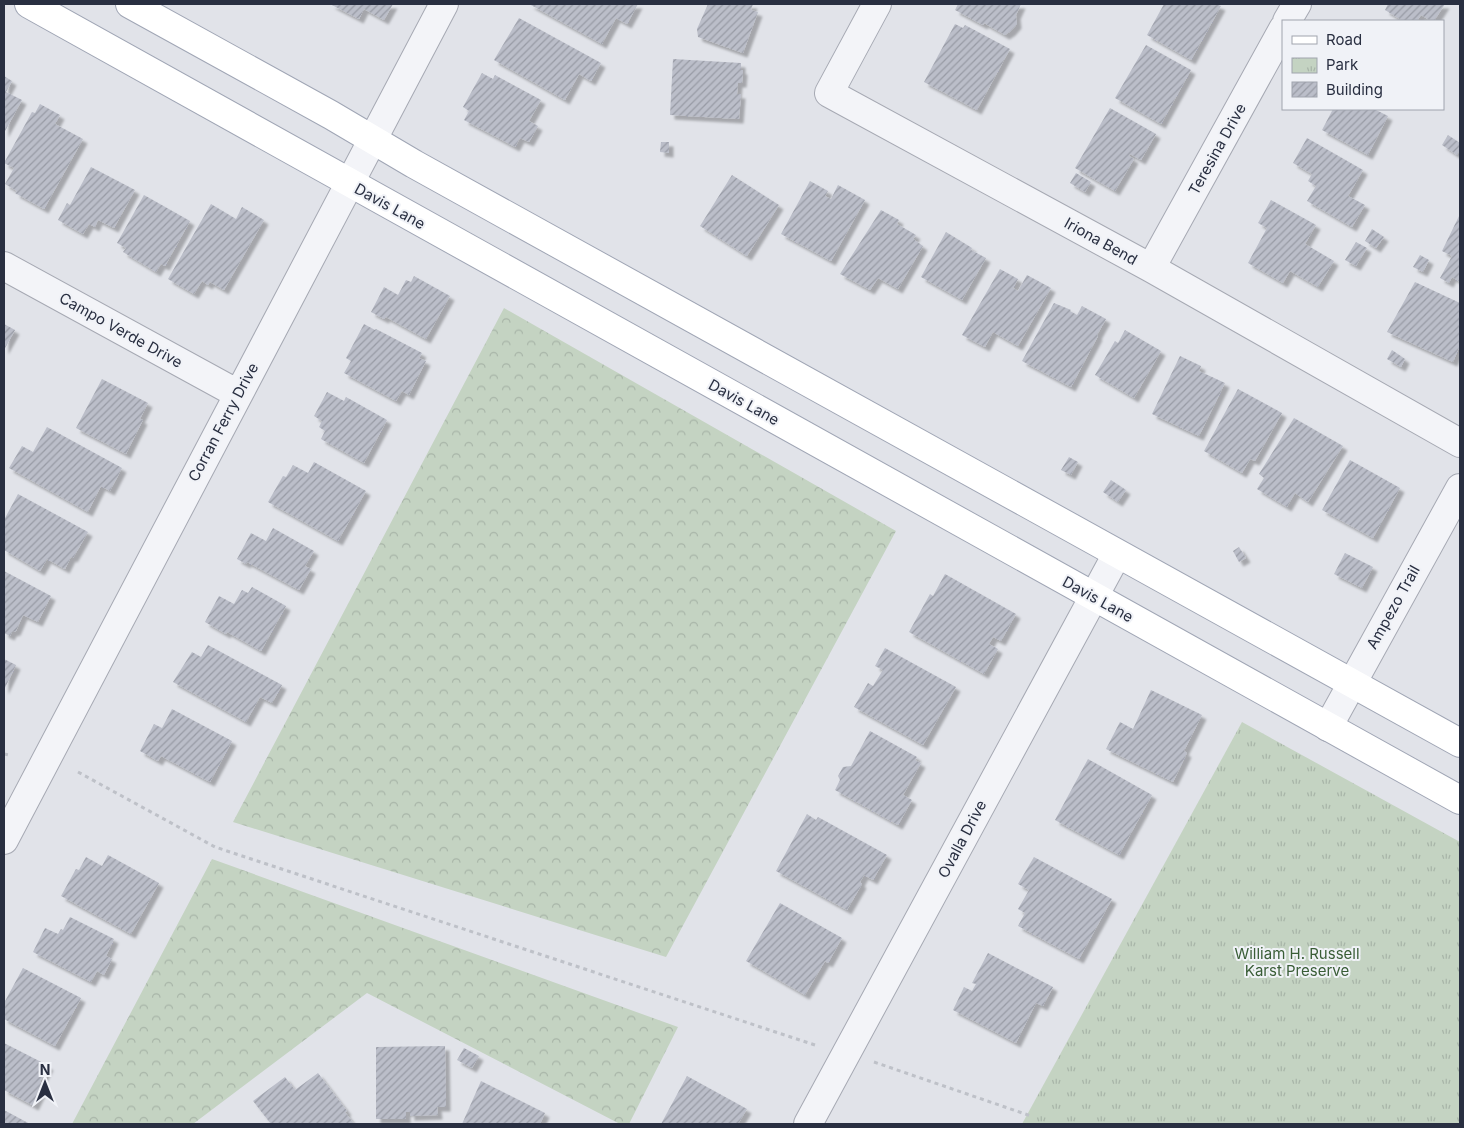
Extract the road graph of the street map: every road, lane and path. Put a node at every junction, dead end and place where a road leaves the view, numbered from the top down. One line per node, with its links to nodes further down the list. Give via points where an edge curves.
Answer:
1 (29, 4): 9 (main road, Davis Lane)
2 (130, 4): 8 (main road)
3 (444, 4): 8 (street, Corran Ferry Drive)
4 (877, 4): 11 (street, Iriona Bend, via 829,93)
5 (1297, 4): 6 (street)
6 (1288, 20)
7 (1282, 31): 11 (street, Teresina Drive)
8 (373, 139): 9 (street, Corran Ferry Drive); 15 (main road)
9 (349, 183): 12 (street, Corran Ferry Drive); 16 (main road, Davis Lane)
10 (4, 266): 12 (street, Campo Verde Drive)
11 (1151, 268): 13 (street, Iriona Bend)
12 (238, 394): 24 (street, Corran Ferry Drive)
13 (1460, 443)
14 (1460, 488): 17 (street, Ampezo Trail)
15 (1117, 554): 16 (street, Ovalla Drive); 17 (main road)
16 (1094, 596): 18 (main road, Davis Lane); 28 (street, Ovalla Drive)
17 (1352, 683): 18 (street, Ampezo Trail); 19 (main road)
18 (1328, 727): 23 (main road, Davis Lane)
19 (1460, 743)
20 (4, 754): 21 (path)
21 (9, 755)
22 (78, 772): 25 (path, via 215,847)
23 (1460, 800)
24 (4, 840)
25 (818, 1046)
26 (872, 1061): 27 (path)
27 (1031, 1116)
28 (808, 1124)

